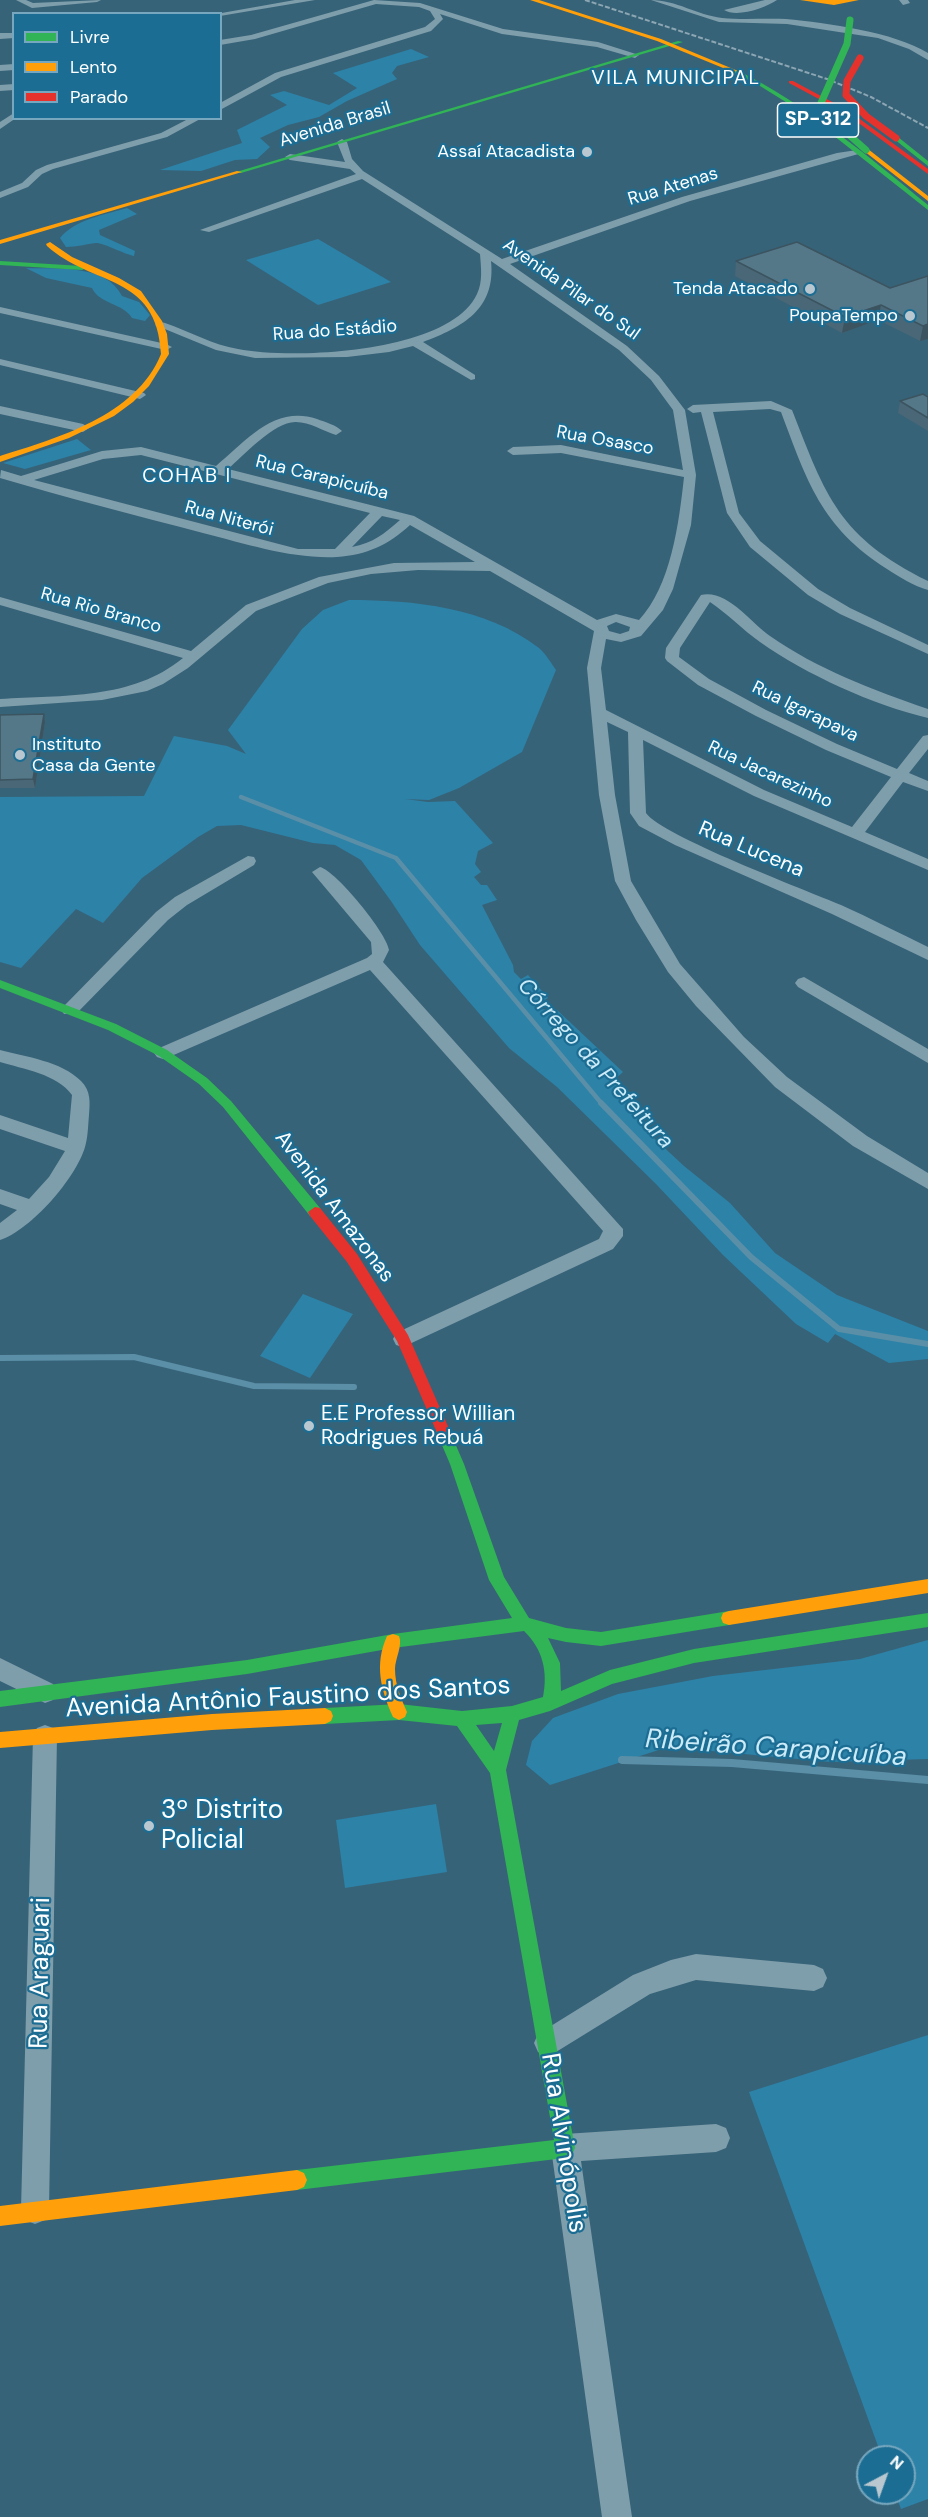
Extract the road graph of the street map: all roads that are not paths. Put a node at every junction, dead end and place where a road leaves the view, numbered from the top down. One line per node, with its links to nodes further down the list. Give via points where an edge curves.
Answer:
1 (20, 0): 2 (street, via 28,6)
2 (97, 0)
3 (311, 0): 17 (street)
4 (533, 0): 20 (main road, SP-312)
5 (556, 0): 20 (main road, SP-312)
6 (655, 0): 14 (street)
7 (773, 0): 15 (street)
8 (803, 0): 10 (main road)
9 (441, 2): 13 (street)
10 (839, 3): 12 (main road); 29 (main road, bridge, via 847,6 851,43 824,89 821,103)
11 (331, 6): 16 (street)
12 (861, 7): 31 (main road, bridge, via 865,45 846,84 846,95 854,106)
13 (431, 8): 16 (street, via 384,2); 22 (street, via 516,35 598,45); 24 (street, via 439,19 428,29)
14 (677, 8): 15 (street); 18 (street)
15 (741, 10): 18 (street)
16 (345, 11): 19 (street)
17 (222, 14)
18 (728, 21): 23 (street, via 787,22 855,31 903,43)
19 (222, 43)
20 (674, 44): 21 (main road, SP-312); 22 (main road, Avenida Brasil); 33 (main road, SP-312, via 804,88 847,112)
21 (691, 53): 22 (main road); 29 (main road, SP-312, via 744,75 785,98)
22 (635, 55): 28 (main road, Avenida Brasil)
23 (928, 57)
24 (278, 75): 25 (street); 26 (street)
25 (230, 89)
26 (222, 106)
27 (194, 120): 35 (street, via 164,135 50,167 25,185)
28 (342, 142): 30 (main road, Avenida Brasil); 32 (street)
29 (862, 151): 36 (main road); 37 (main road, SP-312); 46 (street, Rua Atenas, via 686,199)
30 (290, 157): 32 (street, Avenida Pilar do Sul); 38 (main road, Avenida Brasil)
31 (928, 164)
32 (351, 166): 34 (street, Avenida Pilar do Sul)
33 (928, 172)
34 (363, 175): 39 (street); 44 (street, Avenida Pilar do Sul)
35 (0, 195)
36 (928, 199)
37 (928, 208)
38 (70, 223): 41 (main road, Avenida Brasil); 43 (main road)
39 (205, 230)
40 (0, 235): 41 (street)
41 (21, 237): 42 (main road, Avenida Brasil); 43 (main road)
42 (0, 242)
43 (54, 249): 47 (main road, via 52,261); 48 (main road)
44 (484, 253): 46 (street, Avenida Pilar do Sul); 50 (street)
45 (1, 262): 47 (main road)
46 (501, 263): 49 (street, Avenida Pilar do Sul)
47 (33, 266): 48 (main road)
48 (89, 268): 52 (main road, via 139,293)
49 (514, 271): 50 (street); 60 (street, Avenida Pilar do Sul, via 623,348 655,378)
50 (487, 278): 53 (street, Rua do Estádio, via 483,296 470,311)
51 (0, 310): 54 (street)
52 (161, 325): 53 (street, Rua do Estádio, via 230,351 249,354 377,350); 54 (main road)
53 (414, 342): 56 (street)
54 (166, 346): 57 (main road, via 155,375)
55 (0, 362): 57 (street)
56 (471, 377)
57 (140, 395): 61 (main road)
58 (706, 409): 60 (street); 73 (street, via 771,405 786,410 815,483 839,521 889,565); 80 (street, via 732,513 755,544 813,592)
59 (0, 410): 61 (street)
60 (679, 410): 67 (street, Avenida Pilar do Sul)
61 (82, 428): 64 (main road)
62 (336, 431): 65 (street, via 297,418 286,419)
63 (513, 452): 67 (street, Rua Osasco, via 561,449)
64 (0, 459)
65 (218, 471): 68 (street, Rua Carapicuíba, via 131,451 73,462); 69 (street, Rua Carapicuíba)
66 (0, 474): 68 (street, Rua Niterói)
67 (690, 476): 76 (street, Avenida Pilar do Sul, via 681,547)
68 (24, 479): 71 (street, Rua Niterói, via 274,549)
69 (379, 511): 70 (street, Rua Carapicuíba); 71 (street)
70 (409, 519): 71 (street, Rua Niterói, via 380,543); 72 (street, Rua Carapicuíba)
71 (339, 553)
72 (496, 567): 75 (street, Rua Carapicuíba); 81 (street, via 408,565 320,580 252,607)
73 (928, 586)
74 (0, 601): 81 (street, Rua Rio Branco)
75 (560, 604): 77 (street, Rua Carapicuíba); 78 (street, Rua Carapicuíba)
76 (659, 605): 77 (street); 79 (street, Avenida Pilar do Sul)
77 (619, 618): 78 (street, via 603,622); 79 (street, via 634,623)
78 (600, 629): 79 (street); 82 (street)
79 (622, 642): 82 (street, Avenida Pilar do Sul)
80 (928, 650)
81 (192, 656): 83 (street, via 158,681 140,688 90,697)
82 (594, 668): 84 (street)
83 (0, 703)
84 (599, 712): 86 (street, Rua Jacarezinho); 104 (street, via 607,795 623,881 674,968 738,1041 781,1082 860,1141)
85 (928, 714): 88 (street, Rua Igarapava, via 883,699 805,662 765,639 709,597 675,642 672,658 711,687 771,719)
86 (635, 731): 90 (street, Rua Jacarezinho, via 759,793); 94 (street, Rua Lucena, via 638,813 645,823)
87 (928, 739): 88 (street)
88 (899, 775): 89 (street, Rua Igarapava); 90 (street)
89 (928, 786)
90 (855, 834): 92 (street, Rua Jacarezinho)
91 (248, 861): 98 (street, via 162,916)
92 (928, 865)
93 (320, 872): 95 (street, via 379,941 382,951)
94 (928, 954)
95 (373, 962): 99 (street); 108 (street, via 613,1229 606,1244)
96 (804, 983): 101 (street)
97 (0, 984): 98 (main road, Avenida Amazonas)
98 (70, 1010): 99 (main road, Avenida Amazonas)
99 (163, 1053): 108 (main road, Avenida Amazonas, via 227,1104 352,1258)
100 (0, 1056): 103 (street, via 64,1077 78,1089 81,1095)
101 (928, 1057)
102 (0, 1122): 103 (street)
103 (76, 1148): 106 (street, via 56,1181)
104 (928, 1182)
105 (0, 1196): 106 (street)
106 (31, 1208): 107 (street)
107 (0, 1233)
108 (403, 1339): 109 (main road, Avenida Amazonas, via 457,1464)
109 (497, 1580): 112 (main road, Avenida Amazonas); 113 (main road)
110 (928, 1586): 112 (main road, Avenida Antônio Faustino dos Santos, via 601,1639)
111 (928, 1620): 118 (main road, Avenida Antônio Faustino dos Santos, via 694,1656 610,1677)
112 (528, 1626): 113 (main road, Avenida Antônio Faustino dos Santos); 118 (main road, Avenida Amazonas, via 555,1662)
113 (478, 1630): 114 (main road, Avenida Antônio Faustino dos Santos)
114 (393, 1641): 116 (main road, Avenida Antônio Faustino dos Santos, via 247,1667); 119 (main road, via 387,1656 386,1677)
115 (0, 1669): 116 (street)
116 (47, 1694): 117 (main road, Avenida Antônio Faustino dos Santos)
117 (0, 1700)
118 (550, 1703): 120 (main road, Avenida Antônio Faustino dos Santos)
119 (399, 1712): 121 (main road, Avenida Antônio Faustino dos Santos); 122 (main road, Avenida Antônio Faustino dos Santos)
120 (512, 1714): 121 (main road, Avenida Antônio Faustino dos Santos); 124 (main road, Rua Alvinópolis)
121 (462, 1719): 124 (main road, Rua Alvinópolis)
122 (45, 1736): 123 (main road, Avenida Antônio Faustino dos Santos); 129 (street, Rua Araguari)
123 (0, 1740)
124 (498, 1770): 126 (main road, Rua Alvinópolis)
125 (814, 1978): 126 (street, via 696,1967 671,1972 642,1984)
126 (547, 2043): 128 (main road, Rua Alvinópolis)
127 (716, 2138): 128 (street)
128 (565, 2148): 129 (main road); 131 (street, Rua Alvinópolis)
129 (34, 2210): 130 (main road)
130 (0, 2216)
131 (617, 2517)

